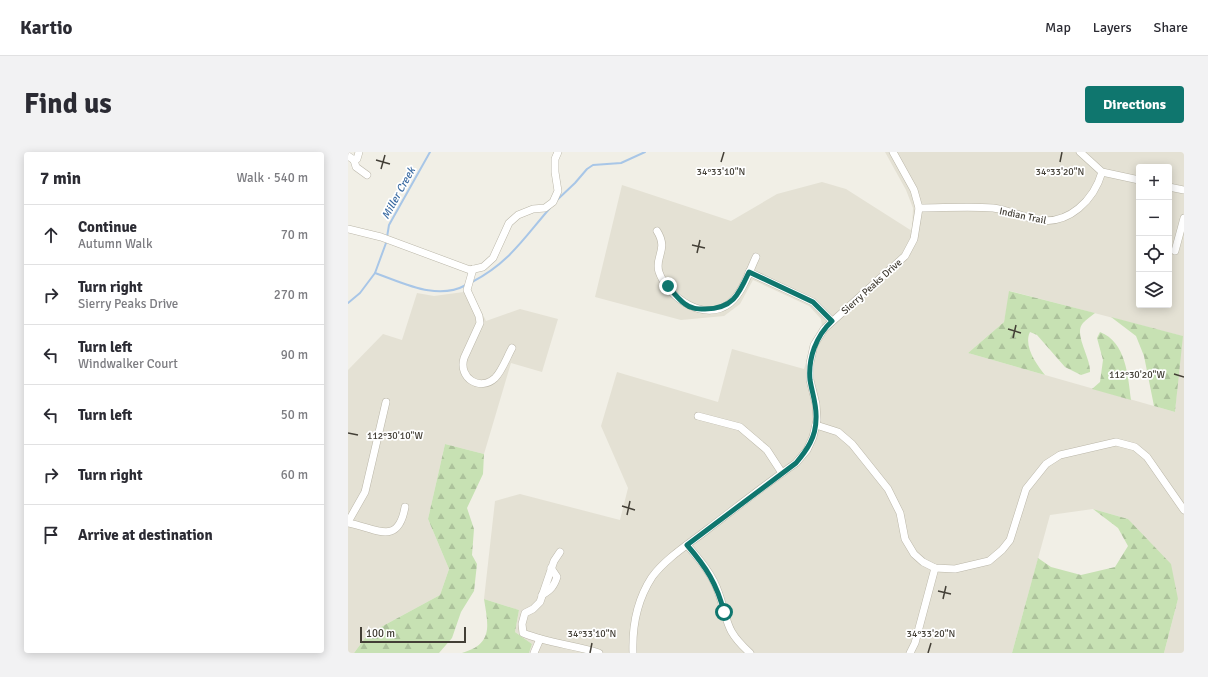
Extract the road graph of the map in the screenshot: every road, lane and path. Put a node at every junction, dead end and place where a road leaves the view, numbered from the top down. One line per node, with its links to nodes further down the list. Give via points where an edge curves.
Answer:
1 (349, 152): 6 (street)
2 (359, 152): 6 (street, via 357,159)
3 (558, 152): 18 (street, via 555,172 558,191 553,202 545,208 533,209 518,215 509,222 494,258 483,267)
4 (892, 152): 12 (street, Sierry Peaks Drive, via 914,190)
5 (1080, 152): 7 (street)
6 (350, 157): 8 (street, via 356,167)
7 (1102, 172): 9 (street); 12 (street, Indian Trail, via 1099,184 1084,204 1069,215 1052,221 1037,220 993,208)
8 (367, 175)
9 (1136, 179)
10 (1172, 188): 11 (street)
11 (1184, 190)
12 (919, 208): 20 (street, Sierry Peaks Drive, via 914,239 905,256)
13 (1184, 218): 16 (street)
14 (348, 229): 18 (street, via 381,237 417,252)
15 (657, 231): 19 (street, via 662,242 659,272 686,305 698,309 726,306 737,296)
16 (1175, 252)
17 (756, 257): 19 (street)
18 (473, 269): 21 (street, via 467,290 479,316 480,327 464,358 464,374 478,383 492,380)
19 (749, 272): 20 (street, via 813,302)
20 (832, 321): 24 (street, Sierry Peaks Drive, via 814,346 810,363 810,380 816,404)
21 (512, 348)
22 (386, 402): 28 (street, via 365,492)
23 (698, 416): 25 (street, via 740,427 767,450)
24 (816, 425): 25 (street, Sierry Peaks Drive, via 807,450 796,463); 31 (street, via 838,432 852,444 888,489 900,513 905,539 914,554)
25 (782, 473): 29 (street, Sierry Peaks Drive)
26 (406, 508): 28 (street, via 398,529 387,533)
27 (1184, 510): 31 (street, via 1147,457 1135,447 1116,442 1060,455 1035,476 1026,489 1010,540 1002,550 989,561 955,569)
28 (348, 523)
29 (687, 545): 35 (street, Sierry Peaks Drive, via 653,577 643,594 632,633); 36 (street, via 706,568 719,593 727,625)
30 (560, 552): 32 (street, via 551,568 540,602 534,609 525,613 522,624 523,633)
31 (935, 568): 37 (street, via 916,643)
32 (540, 639): 33 (street); 34 (street)
33 (534, 653)
34 (599, 653)
35 (633, 653)
36 (750, 653)
37 (910, 653)

